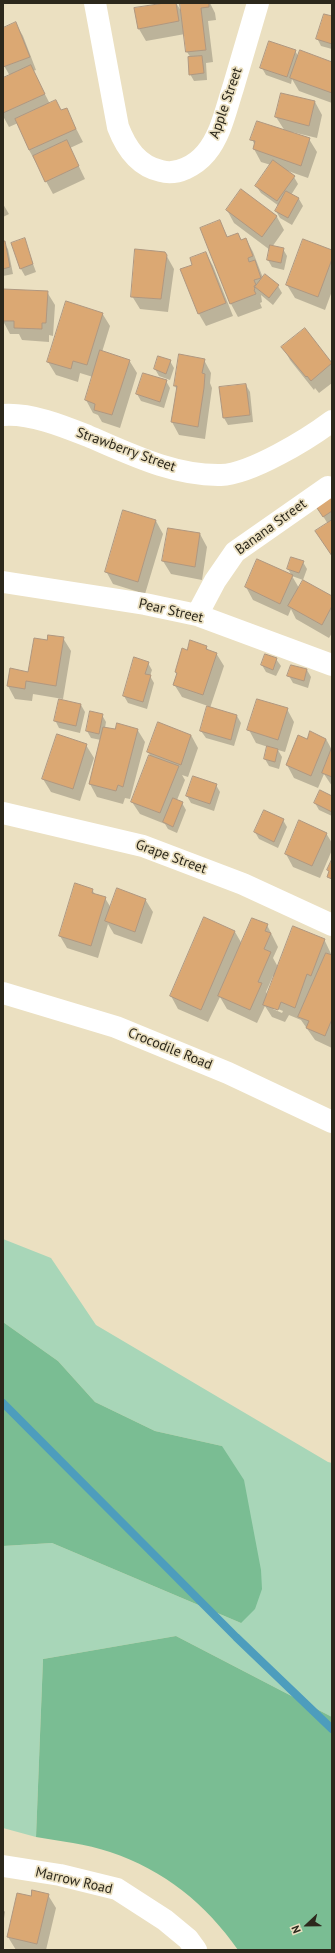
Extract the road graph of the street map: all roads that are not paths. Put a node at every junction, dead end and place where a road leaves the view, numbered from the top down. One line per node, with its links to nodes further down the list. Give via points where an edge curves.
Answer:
1 (95, 3): 2 (street, Apple Street, via 118,128 124,143 141,162 153,170 166,173 180,171 193,164 207,152 220,130)
2 (258, 3)
3 (3, 415): 4 (street, Strawberry Street, via 11,414 40,420 76,431 166,467 197,474 222,475 247,469 285,451)
4 (332, 421)
5 (328, 487): 7 (street, Banana Street, via 235,552 215,581)
6 (3, 582): 7 (street, Pear Street, via 145,604)
7 (197, 615): 8 (street, Pear Street)
8 (332, 665)
9 (3, 813): 10 (street, Grape Street, via 142,846 243,884)
10 (332, 925)
11 (3, 992): 12 (street, Crocodile Road, via 116,1027 228,1073)
12 (332, 1122)
13 (3, 1866): 14 (street, Marrow Road, via 60,1875 117,1889 165,1920 188,1939)
14 (196, 1950)

